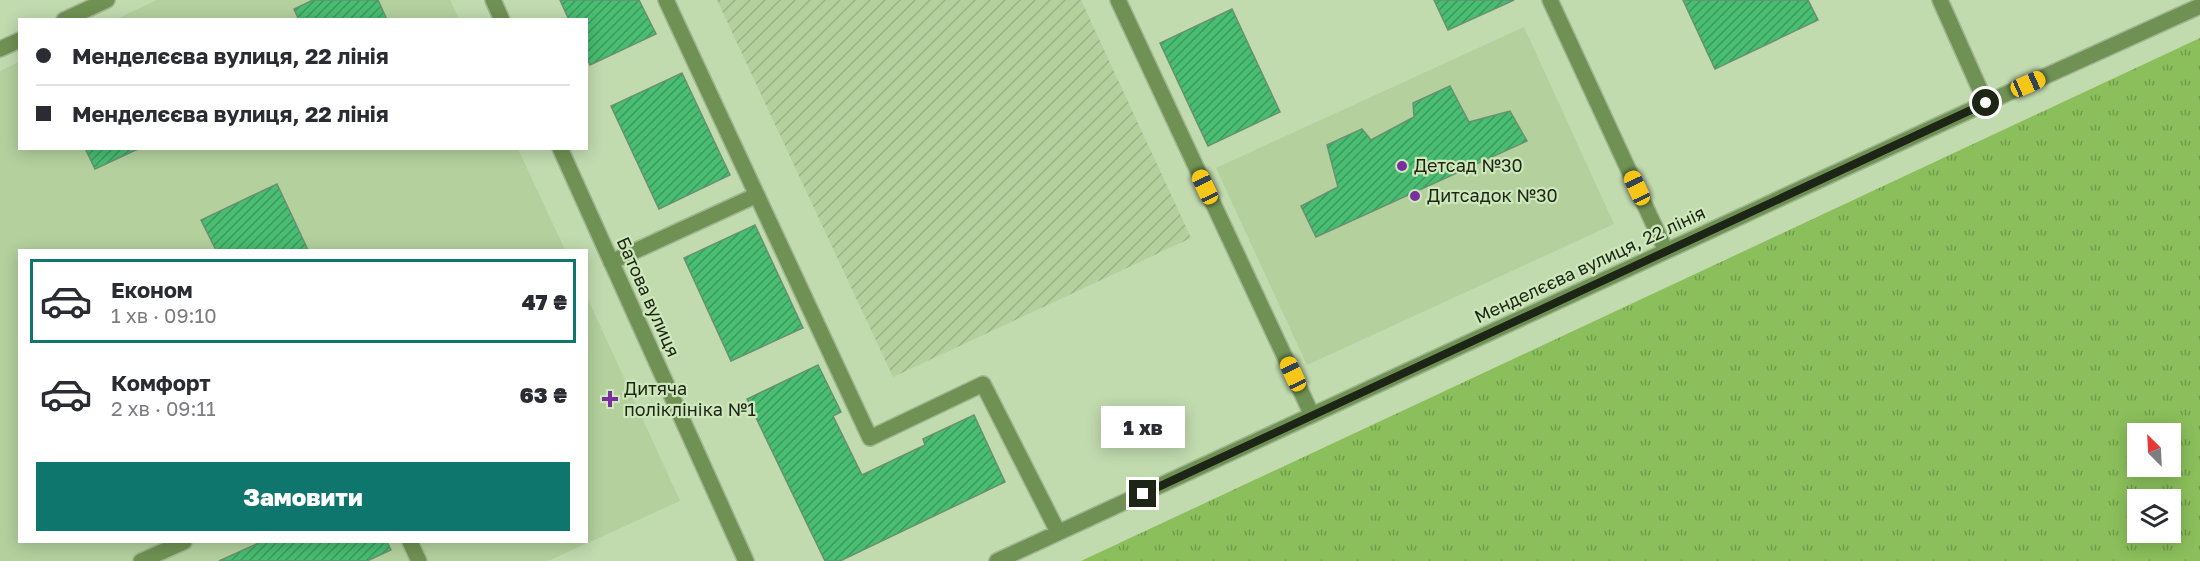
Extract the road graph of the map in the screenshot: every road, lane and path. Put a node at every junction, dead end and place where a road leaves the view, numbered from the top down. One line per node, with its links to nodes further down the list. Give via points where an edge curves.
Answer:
1 (107, 0): 8 (street)
2 (493, 0): 9 (street)
3 (666, 0): 14 (street)
4 (1118, 0): 17 (street)
5 (1550, 0): 15 (street)
6 (1940, 0): 12 (street)
7 (2200, 6): 12 (street, Менделєєва вулиця, 22 лінія)
8 (68, 18)
9 (501, 18)
10 (18, 41): 11 (street)
11 (0, 49)
12 (1986, 103): 15 (street, Менделєєва вулиця, 22 лінія)
13 (561, 150): 16 (street, Батова вулиця)
14 (757, 195): 16 (street); 18 (street, via 870,438 983,384)
15 (1666, 251): 17 (street, Менделєєва вулиця, 22 лінія)
16 (611, 262): 23 (street, Батова вулиця)
17 (1312, 416): 18 (street, Менделєєва вулиця, 22 лінія)
18 (1059, 532): 24 (street, Менделєєва вулиця, 22 лінія)
19 (182, 543): 21 (street)
20 (410, 543): 22 (street)
21 (141, 561)
22 (419, 561)
23 (746, 561)
24 (997, 561)

